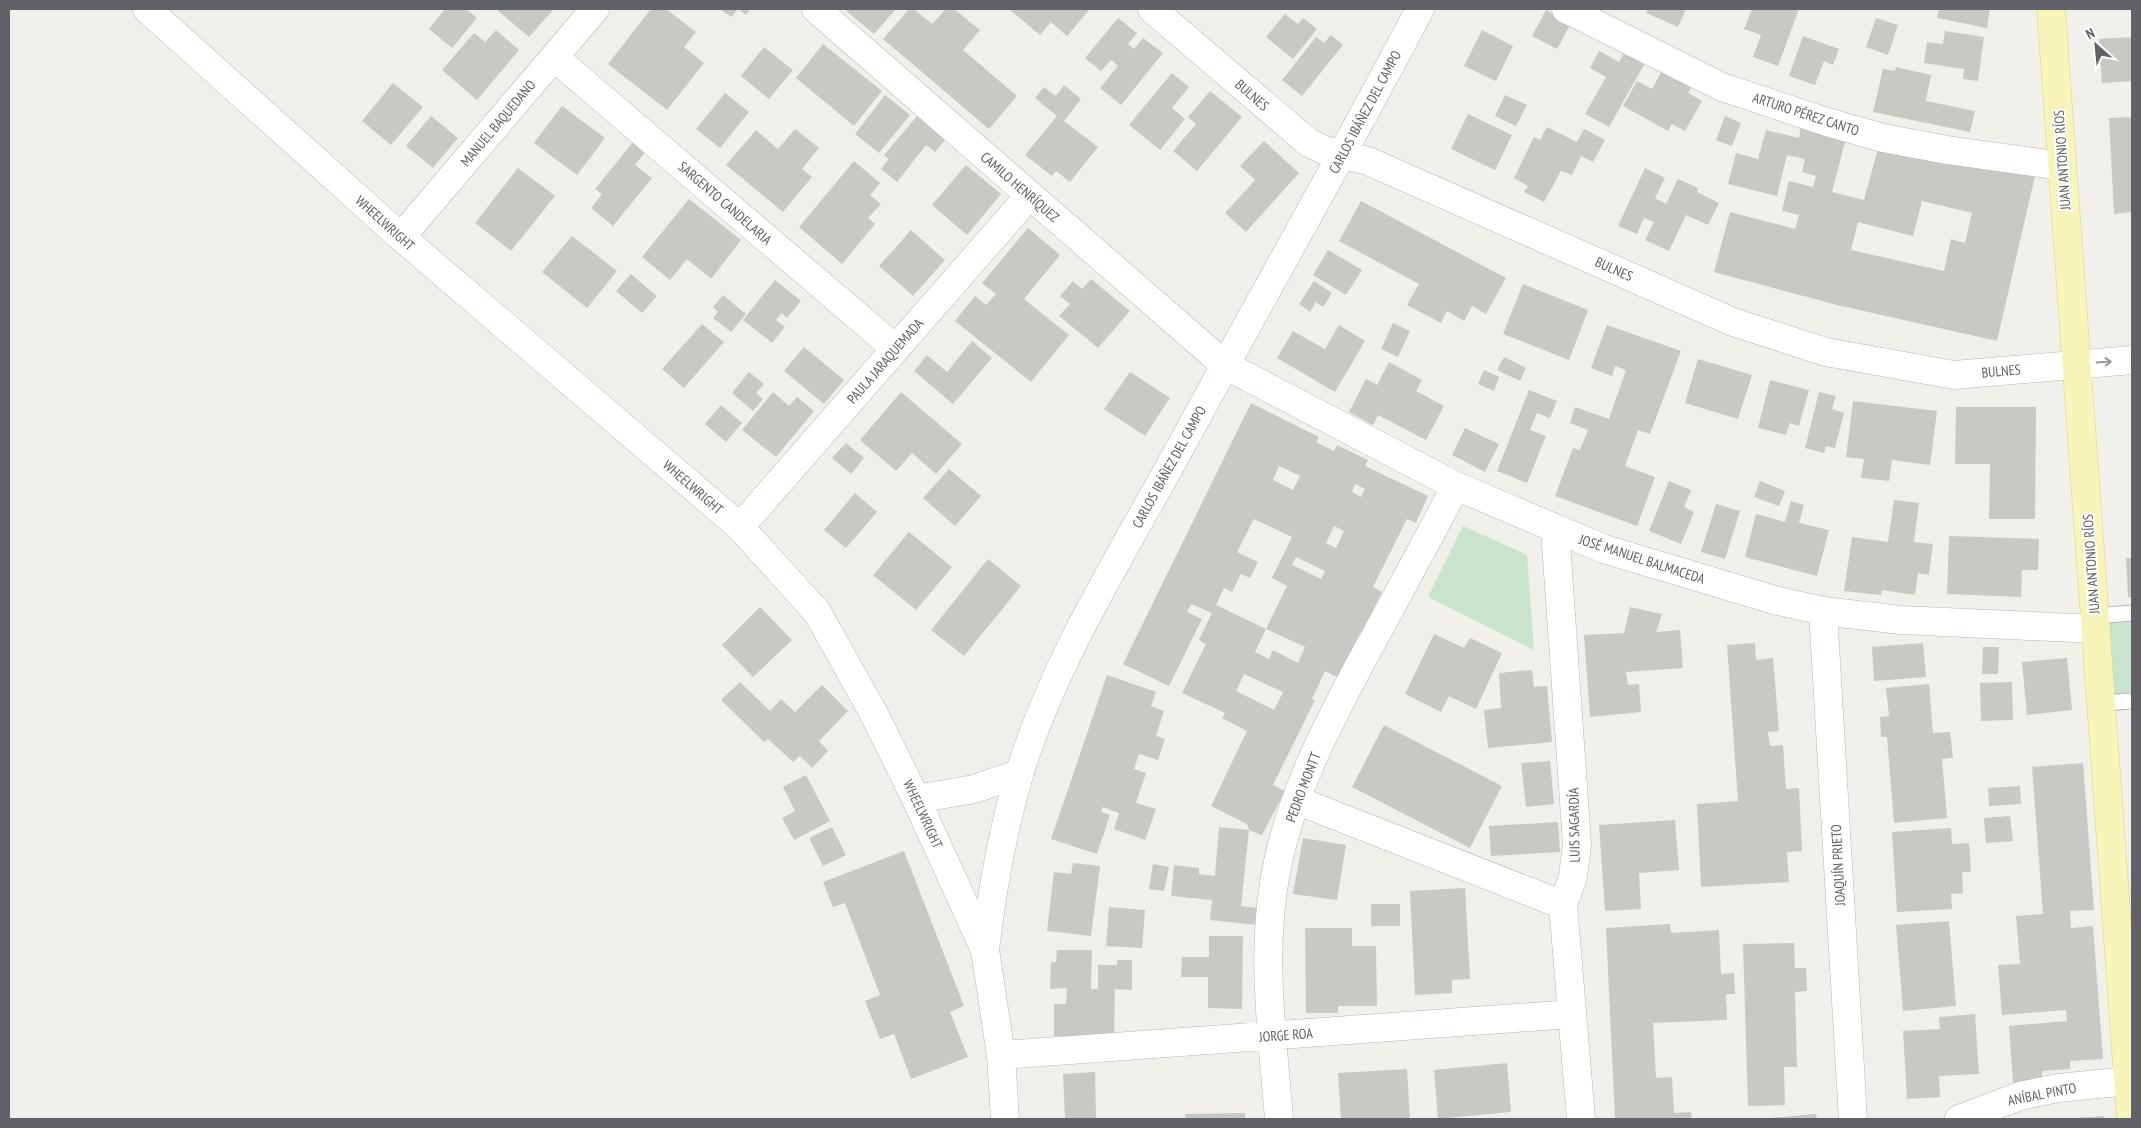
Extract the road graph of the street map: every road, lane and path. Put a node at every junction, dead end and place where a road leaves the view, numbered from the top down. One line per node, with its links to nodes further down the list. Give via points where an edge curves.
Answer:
1 (147, 9): 12 (street, WHEELWRIGHT)
2 (596, 9): 8 (street, MANUEL BAQUEDANO)
3 (816, 9): 11 (street, CAMILO HENRÍQUEZ)
4 (1152, 9): 9 (street, BULNES, via 1309,142 1324,150)
5 (1420, 9): 9 (street, CARLOS IBÁÑEZ DEL CAMPO)
6 (1566, 9): 10 (street, ARTURO PÉREZ CANTO, via 1722,86 1827,122 1883,138)
7 (2051, 9): 10 (main road, JUAN ANTONIO RÍOS)
8 (554, 57): 12 (street, MANUEL BAQUEDANO); 13 (street, SARGENTO CANDELARIA)
9 (1344, 154): 15 (street, BULNES, via 1368,161 1733,322 1826,352 1954,375); 16 (street, CARLOS IBÁÑEZ DEL CAMPO)
10 (2062, 166): 15 (main road, JUAN ANTONIO RÍOS)
11 (1030, 195): 13 (street, PAULA JARAQUEMADA); 16 (street, CAMILO HENRÍQUEZ)
12 (401, 237): 18 (street, WHEELWRIGHT)
13 (896, 350): 18 (street, PAULA JARAQUEMADA)
14 (2132, 360): 15 (street, BULNES, one-way to 14)
15 (2076, 364): 22 (main road, JUAN ANTONIO RÍOS)
16 (1225, 365): 17 (street, JOSÉ MANUEL BALMACEDA); 25 (street, CARLOS IBÁÑEZ DEL CAMPO, via 1092,610 1051,692)
17 (1456, 486): 19 (street, JOSÉ MANUEL BALMACEDA); 27 (street, PEDRO MONTT, via 1335,712)
18 (740, 527): 26 (street, WHEELWRIGHT, via 817,612 873,712)
19 (1555, 529): 20 (street, JOSÉ MANUEL BALMACEDA, via 1604,549 1710,582); 29 (street, LUIS SAGARDÍA, via 1577,844 1573,877)
20 (1823, 611): 22 (street, JOSÉ MANUEL BALMACEDA, via 1901,620); 38 (street, JOAQUÍN PRIETO)
21 (2132, 613): 22 (lane)
22 (2095, 622): 24 (main road, JUAN ANTONIO RÍOS)
23 (2132, 701): 24 (lane)
24 (2101, 703): 28 (main road, JUAN ANTONIO RÍOS)
25 (1020, 773): 26 (street, via 974,789); 30 (street, CARLOS IBÁÑEZ DEL CAMPO, via 995,876)
26 (916, 799): 30 (street, WHEELWRIGHT)
27 (1296, 800): 29 (street); 32 (street, PEDRO MONTT, via 1278,863 1270,916 1268,956)
28 (2124, 902): 34 (main road, JUAN ANTONIO RÍOS)
29 (1563, 905): 31 (street, LUIS SAGARDÍA)
30 (986, 950): 33 (street, WHEELWRIGHT)
31 (1572, 1014): 32 (street, JORGE ROA); 37 (street, LUIS SAGARDÍA)
32 (1272, 1036): 33 (street, JORGE ROA); 36 (street, PEDRO MONTT)
33 (1001, 1055): 35 (street, WHEELWRIGHT)
34 (2130, 1100): 39 (street, ANÍBAL PINTO, via 2058,1088 2020,1096)
35 (1005, 1119)
36 (1279, 1119)
37 (1581, 1119)
38 (1853, 1119)
39 (1959, 1119)

